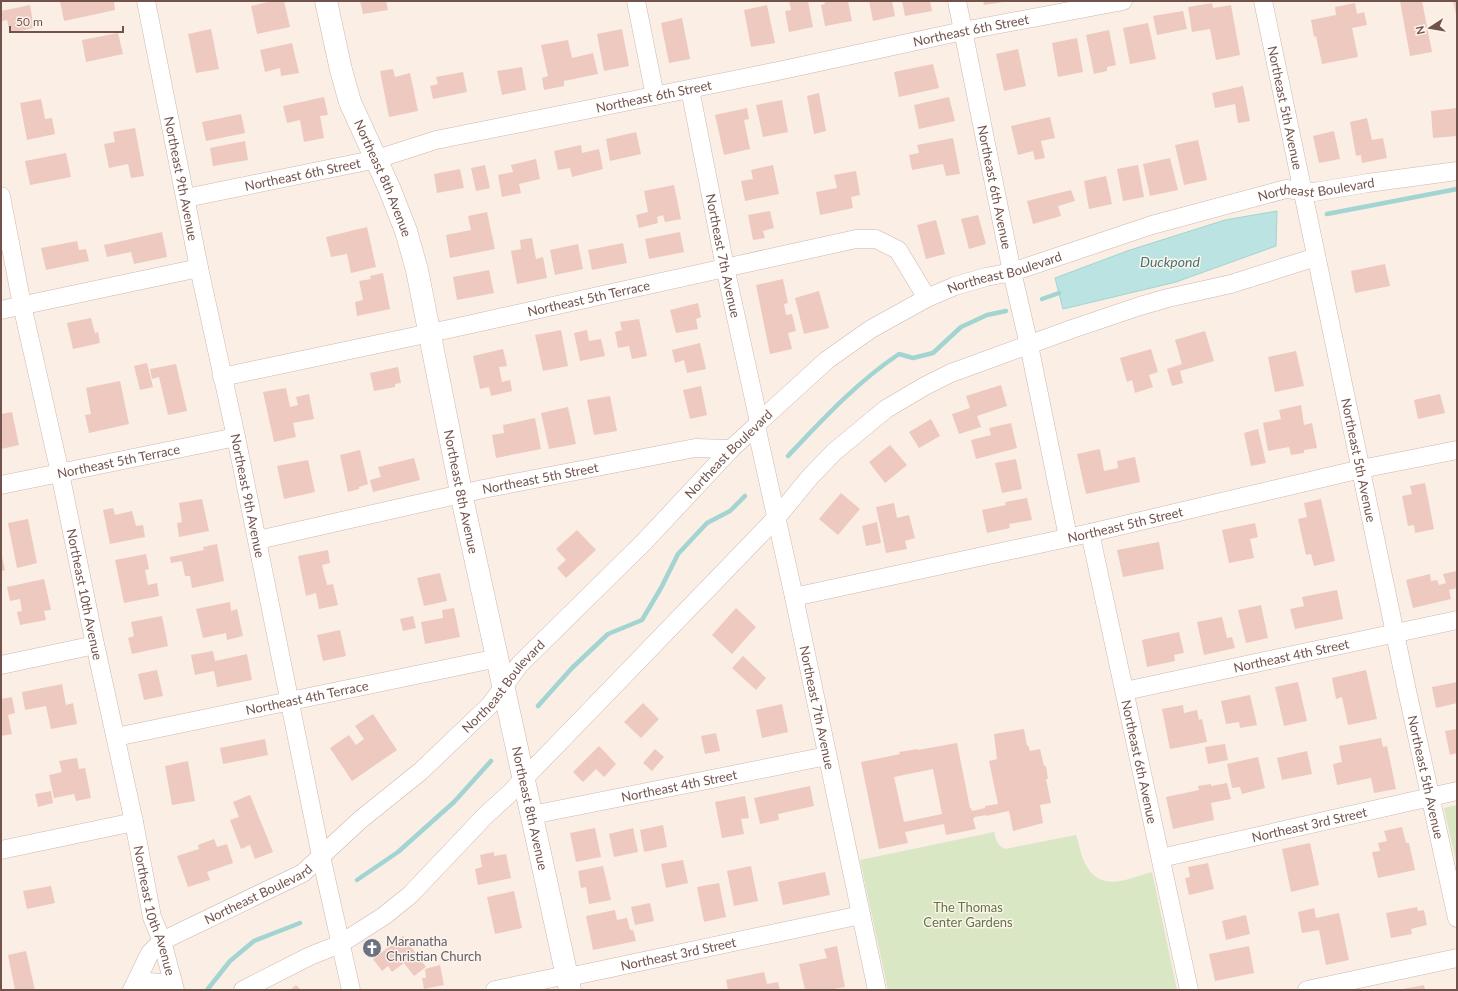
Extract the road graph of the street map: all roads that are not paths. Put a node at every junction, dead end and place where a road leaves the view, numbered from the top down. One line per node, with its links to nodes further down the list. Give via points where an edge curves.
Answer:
1 (146, 1): 14 (street, Northeast 9th Avenue)
2 (326, 1): 10 (street, Northeast 8th Avenue, via 350,102)
3 (636, 1): 9 (street)
4 (957, 1): 7 (street, Northeast 6th Avenue)
5 (1123, 1): 7 (street, Northeast 6th Street)
6 (1263, 1): 12 (street, Northeast 5th Avenue)
7 (963, 31): 8 (street, Northeast 6th Street); 18 (street, Northeast 6th Avenue)
8 (690, 89): 9 (street, Northeast 6th Street); 16 (street, Northeast 7th Avenue)
9 (655, 96): 10 (street, Northeast 6th Street, via 436,140)
10 (377, 159): 14 (street, Northeast 6th Street); 22 (street, Northeast 8th Avenue, via 406,231)
11 (1457, 171): 12 (street, Northeast Boulevard, via 1314,192)
12 (1302, 191): 15 (street, Northeast 5th Avenue); 18 (street, Northeast Boulevard, via 1286,190 1152,225)
13 (1, 196): 20 (street, Northeast 10th Avenue)
14 (186, 198): 17 (street, Northeast 9th Avenue)
15 (1316, 257): 23 (street, via 1231,284 1140,306); 29 (street, Northeast 5th Avenue)
16 (725, 267): 19 (street, Northeast 5th Terrace, via 856,239 876,239 898,250); 22 (street, Northeast 5th Terrace); 25 (street, Northeast 7th Avenue)
17 (199, 268): 20 (street); 24 (street, Northeast 9th Avenue)
18 (1012, 272): 19 (street, Northeast Boulevard, via 955,286); 23 (street, Northeast 6th Avenue)
19 (927, 298): 25 (street, Northeast Boulevard, via 871,329 827,360)
20 (22, 305): 21 (street); 30 (street, Northeast 10th Avenue)
21 (1, 310)
22 (430, 333): 24 (street, Northeast 5th Terrace); 32 (street, Northeast 8th Avenue)
23 (1029, 345): 33 (street, via 951,373 886,409 834,452); 35 (street, Northeast 6th Avenue)
24 (222, 376): 26 (street, Northeast 9th Avenue)
25 (758, 424): 27 (street, Northeast Boulevard); 33 (street, Northeast 7th Avenue)
26 (236, 437): 30 (street, Northeast 5th Terrace); 36 (street, Northeast 9th Avenue)
27 (731, 449): 32 (street, Northeast 5th Street, via 695,448); 43 (street, Northeast Boulevard, via 644,542 520,664)
28 (1457, 450): 29 (street, Northeast 5th Street)
29 (1361, 469): 34 (street, Northeast 5th Street); 39 (street, Northeast 5th Avenue)
30 (60, 473): 31 (street, Northeast 5th Terrace); 40 (street, Northeast 10th Avenue)
31 (1, 485)
32 (462, 494): 36 (street, Northeast 5th Street); 41 (street, Northeast 8th Avenue)
33 (776, 517): 37 (street, Northeast 7th Avenue); 48 (street)
34 (1090, 533): 35 (street, Northeast 5th Street); 44 (street, Northeast 6th Avenue)
35 (1068, 537): 37 (street, Northeast 5th Street)
36 (258, 540): 45 (street, Northeast 9th Avenue)
37 (794, 597): 47 (street, Northeast 7th Avenue)
38 (1457, 620): 39 (street, Northeast 4th Street)
39 (1396, 632): 44 (street, Northeast 4th Street); 50 (street, Northeast 5th Avenue)
40 (95, 645): 42 (street); 46 (street, Northeast 10th Avenue)
41 (498, 658): 43 (street, Northeast 8th Avenue); 45 (street, Northeast 4th Terrace)
42 (1, 665)
43 (504, 687): 48 (street, Northeast 8th Avenue); 54 (street, Northeast Boulevard, via 490,705 421,771 360,820)
44 (1125, 691): 55 (street, Northeast 6th Avenue)
45 (289, 702): 46 (street, Northeast 4th Terrace); 54 (street, Northeast 9th Avenue)
46 (116, 737): 52 (street, Northeast 10th Avenue)
47 (827, 756): 51 (street, Northeast 4th Street); 56 (street, Northeast 7th Avenue)
48 (524, 778): 51 (street, Northeast 8th Avenue); 59 (street, via 410,895 384,916)
49 (1457, 791): 50 (street, Northeast 3rd Street)
50 (1431, 797): 55 (street, Northeast 3rd Street); 57 (street, Northeast 5th Avenue)
51 (532, 815): 61 (street, Northeast 8th Avenue)
52 (134, 822): 53 (street); 58 (street, Northeast 10th Avenue, via 152,917)
53 (1, 850)
54 (321, 856): 58 (street, Northeast Boulevard, via 303,872); 59 (street, Northeast 9th Avenue)
55 (1161, 858): 69 (street, Northeast 6th Avenue)
56 (861, 915): 61 (street, Northeast 3rd Street, via 578,975); 68 (street, Northeast 7th Avenue)
57 (1457, 918)
58 (162, 941): 62 (street, Northeast Boulevard, via 150,953); 64 (street, Northeast 10th Avenue)
59 (340, 944): 65 (street, via 310,956); 66 (street, Northeast 9th Avenue)
60 (1457, 958): 70 (street)
61 (569, 982): 67 (street, Northeast 3rd Street)
62 (134, 985): 63 (street, Northeast Boulevard, via 161,983)
63 (168, 990)
64 (175, 990)
65 (243, 990)
66 (351, 990)
67 (495, 990)
68 (877, 990)
69 (1189, 990)
70 (1307, 990)

